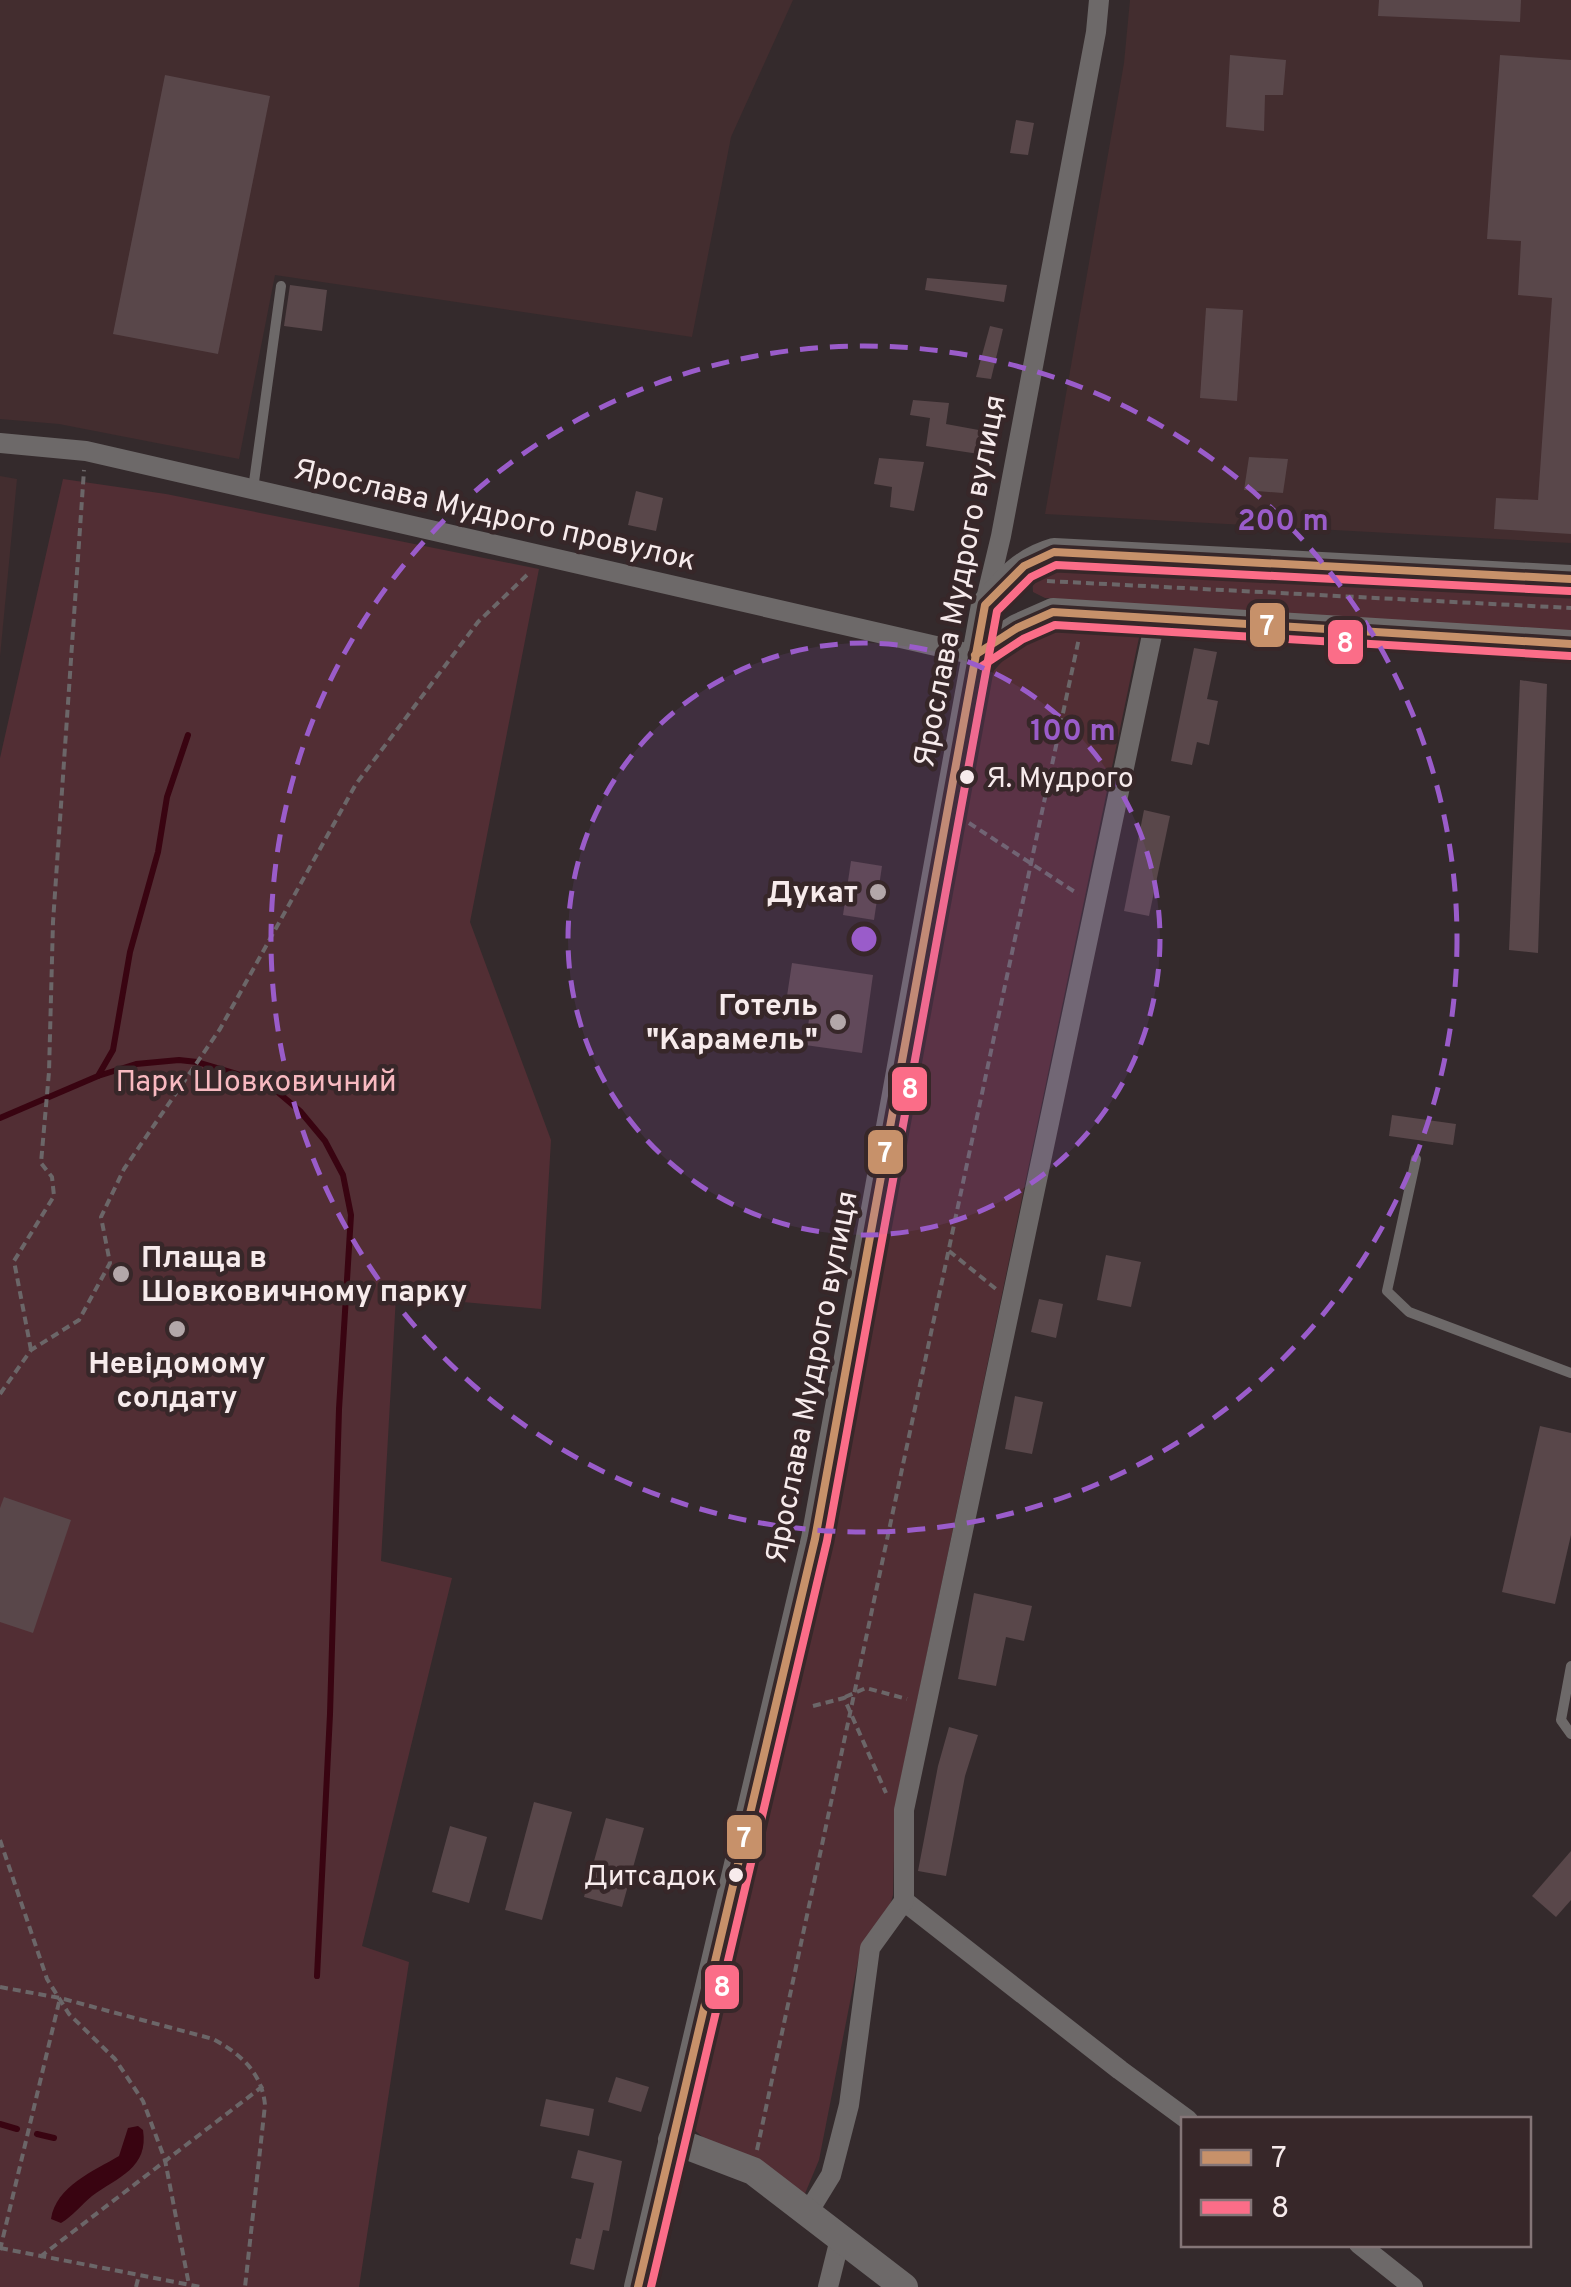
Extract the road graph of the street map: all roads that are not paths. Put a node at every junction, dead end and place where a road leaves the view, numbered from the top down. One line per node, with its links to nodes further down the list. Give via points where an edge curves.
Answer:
1 (1099, 0): 6 (street, Ярослава Мудрого вулиця)
2 (281, 286): 4 (lane)
3 (0, 444): 4 (street, Ярослава Мудрого провулок, via 86,451)
4 (253, 490): 9 (street, Ярослава Мудрого провулок)
5 (1571, 579): 6 (street, via 1054,552 1016,570)
6 (985, 605): 9 (street, Ярослава Мудрого вулиця)
7 (1156, 616): 8 (street); 9 (street, via 1053,612); 14 (street, via 904,1810)
8 (1571, 644)
9 (975, 656): 16 (street, Ярослава Мудрого вулиця, via 815,1539)
10 (1416, 1159): 11 (lane, via 1387,1290 1409,1312)
11 (1571, 1374)
12 (1571, 1666): 13 (lane, via 1561,1720)
13 (1571, 1734)
14 (904, 1901): 15 (street); 17 (street, via 870,1948 849,2105 831,2175)
15 (1184, 2117)
16 (672, 2140): 17 (street, via 753,2171); 20 (street, Ярослава Мудрого вулиця)
17 (808, 2214): 18 (street)
18 (840, 2239): 21 (street); 22 (street)
19 (1363, 2247): 23 (street)
20 (638, 2287)
21 (828, 2287)
22 (904, 2287)
23 (1413, 2287)

